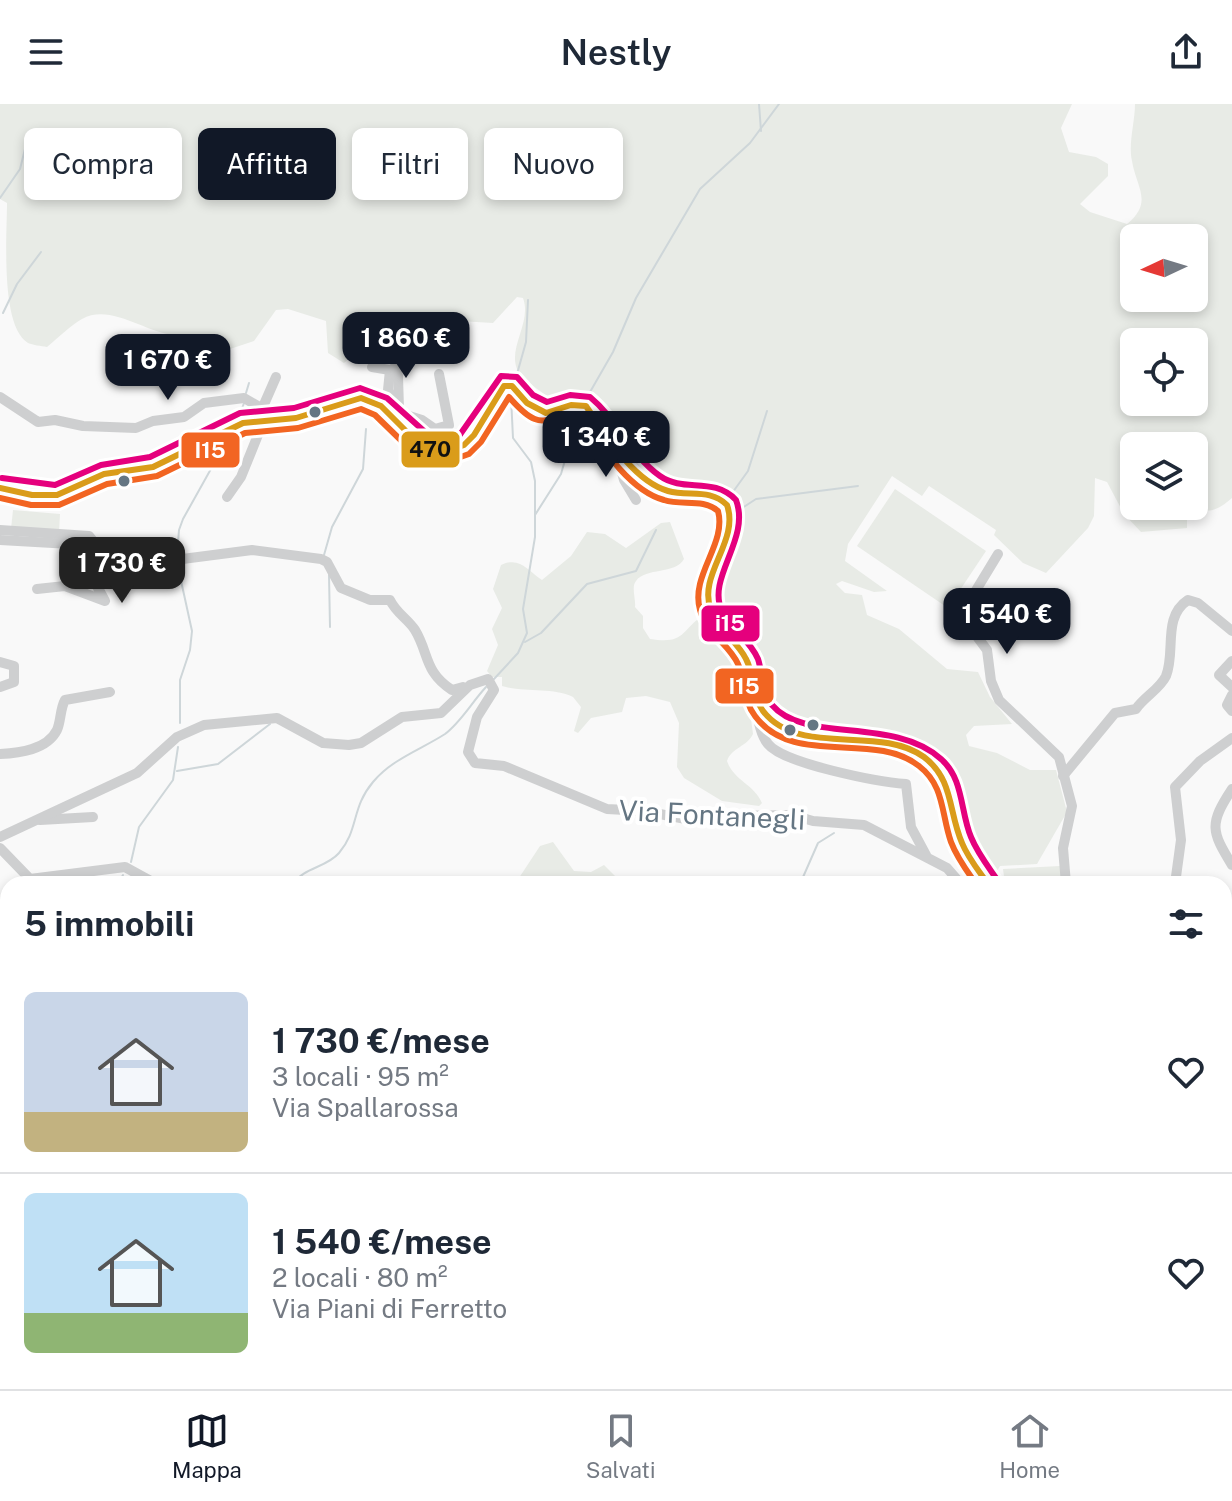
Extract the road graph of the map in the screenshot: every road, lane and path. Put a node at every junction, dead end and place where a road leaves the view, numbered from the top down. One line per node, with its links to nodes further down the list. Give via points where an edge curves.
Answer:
1 (392, 350): 7 (street, via 400,406)
2 (372, 367): 7 (street, via 390,370 388,390 393,399)
3 (439, 374): 7 (street, via 449,425 435,429)
4 (276, 377): 6 (street)
5 (0, 397): 6 (street, via 38,422 130,428 184,417 204,403 244,398)
6 (262, 409): 8 (street)
7 (387, 409): 8 (street, via 361,398); 10 (street, via 418,443 431,450 450,450 474,435 499,391 512,386 546,413 586,406)
8 (280, 419): 9 (street)
9 (264, 420): 11 (street, via 219,432 153,467 104,474 57,495); 12 (street)
10 (614, 443): 13 (street); 28 (street, via 662,490 712,496 728,505 731,529 711,571 710,613 748,661)
11 (0, 488)
12 (227, 497)
13 (636, 500)
14 (0, 530): 23 (street, via 89,536 110,562 125,571 252,550 321,559 341,588 370,600 390,600 414,628 428,665 450,689)
15 (0, 540): 16 (street)
16 (66, 543): 18 (street, via 78,551 105,601 65,586); 19 (street, via 88,545)
17 (998, 554): 32 (street, via 961,615 987,650 995,693 1057,752)
18 (37, 589)
19 (122, 594)
20 (1232, 631): 32 (street, via 1198,603 1183,603 1171,631 1168,669 1161,684 1136,709 1115,713)
21 (1232, 661): 25 (street, via 1219,675)
22 (0, 662): 24 (street, via 14,666 17,673 14,682)
23 (470, 685): 35 (street, via 441,713 402,717 349,745 323,743 277,718 204,725 177,737 137,773); 38 (street, Via Fontanegli, via 488,679 494,687 477,717 468,752 475,763 504,766 607,809 691,820 786,815 850,822)
24 (0, 687)
25 (1232, 687)
26 (110, 692): 31 (street, via 65,700 57,730 47,742)
27 (1232, 695): 29 (street, via 1227,705)
28 (755, 700): 38 (street, via 765,742 780,755 906,784 911,827); 44 (street, via 794,731 919,754 938,769 947,785 961,841)
29 (1232, 711)
30 (1232, 738): 46 (street, via 1175,787 1181,840)
31 (0, 754)
32 (1063, 776): 45 (street, via 1072,806 1063,848)
33 (1232, 789): 39 (street, via 1217,813 1214,831)
34 (93, 817): 35 (street)
35 (35, 818): 36 (street)
36 (0, 837)
37 (0, 848): 40 (street)
38 (926, 856): 43 (street, Via Fontanegli)
39 (1232, 865)
40 (27, 876)
41 (54, 876): 42 (street, via 125,867)
42 (141, 876)
43 (954, 876)
44 (983, 876)
45 (1065, 876)
46 (1176, 876)

